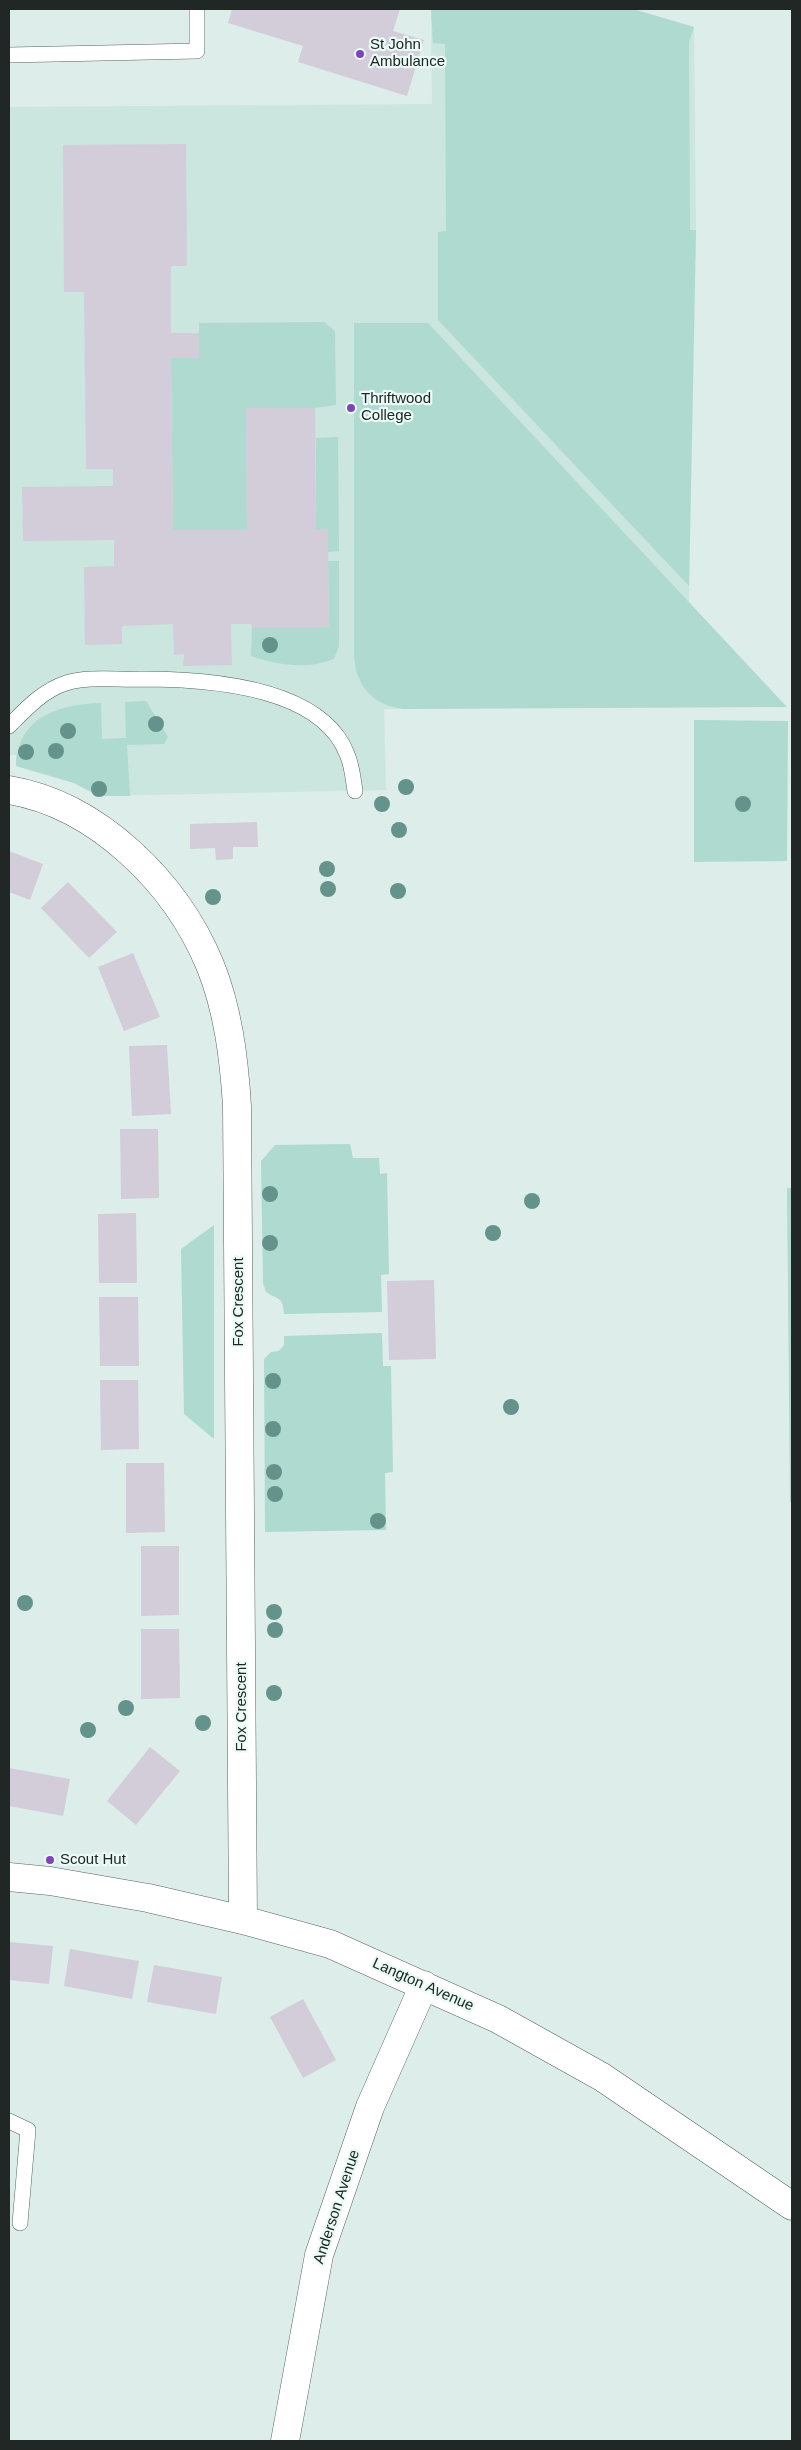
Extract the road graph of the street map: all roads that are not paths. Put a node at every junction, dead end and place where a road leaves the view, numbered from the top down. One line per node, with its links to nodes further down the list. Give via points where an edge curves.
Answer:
1 (197, 9): 2 (lane, via 197,52)
2 (9, 55)
3 (9, 726): 5 (lane, via 38,698 68,682 151,679 235,685 304,708 328,726 347,753)
4 (9, 790): 7 (street, Fox Crescent, via 67,808 120,844 154,878 178,907 198,940 219,994 228,1032 237,1106)
5 (355, 791)
6 (9, 1877): 7 (street, Langton Avenue, via 148,1898)
7 (243, 1920): 8 (street, Langton Avenue, via 330,1944)
8 (424, 1984): 10 (street, Langton Avenue, via 498,2019 602,2077); 12 (street, Anderson Avenue, via 370,2107 318,2256)
9 (9, 2121): 11 (lane, via 28,2130)
10 (792, 2206)
11 (20, 2223)
12 (285, 2441)

